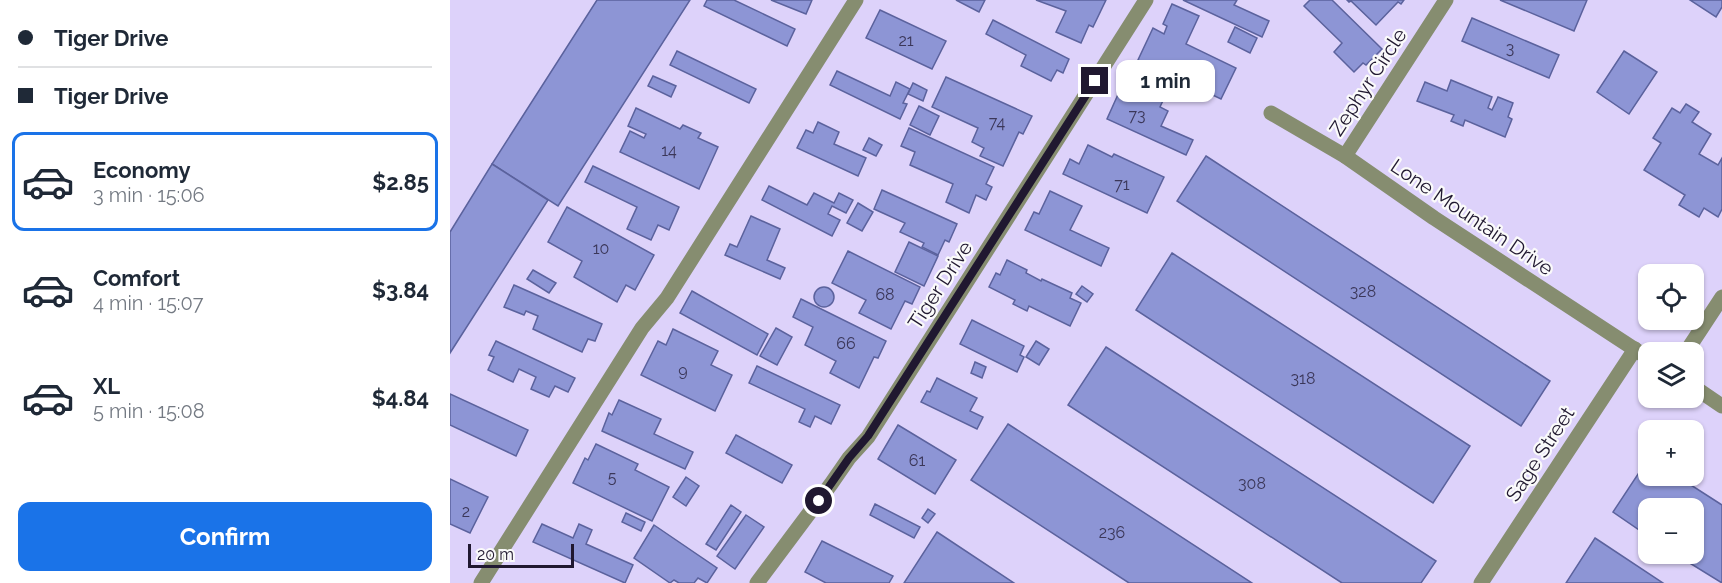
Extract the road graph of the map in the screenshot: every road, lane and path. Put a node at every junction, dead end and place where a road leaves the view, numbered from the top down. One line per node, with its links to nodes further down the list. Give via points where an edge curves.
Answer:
1 (856, 0): 12 (street)
2 (1146, 0): 13 (street, Tiger Drive, via 868,436)
3 (1446, 0): 5 (street, Zephyr Circle)
4 (1271, 113): 5 (street, Lone Mountain Drive)
5 (1345, 156): 8 (street, Lone Mountain Drive)
6 (1722, 297): 7 (street)
7 (1693, 342)
8 (1635, 349): 9 (street, Lone Mountain Drive); 14 (street, Sage Street)
9 (1638, 351)
10 (1704, 394): 11 (street)
11 (1722, 406)
12 (481, 583)
13 (757, 583)
14 (1481, 583)

